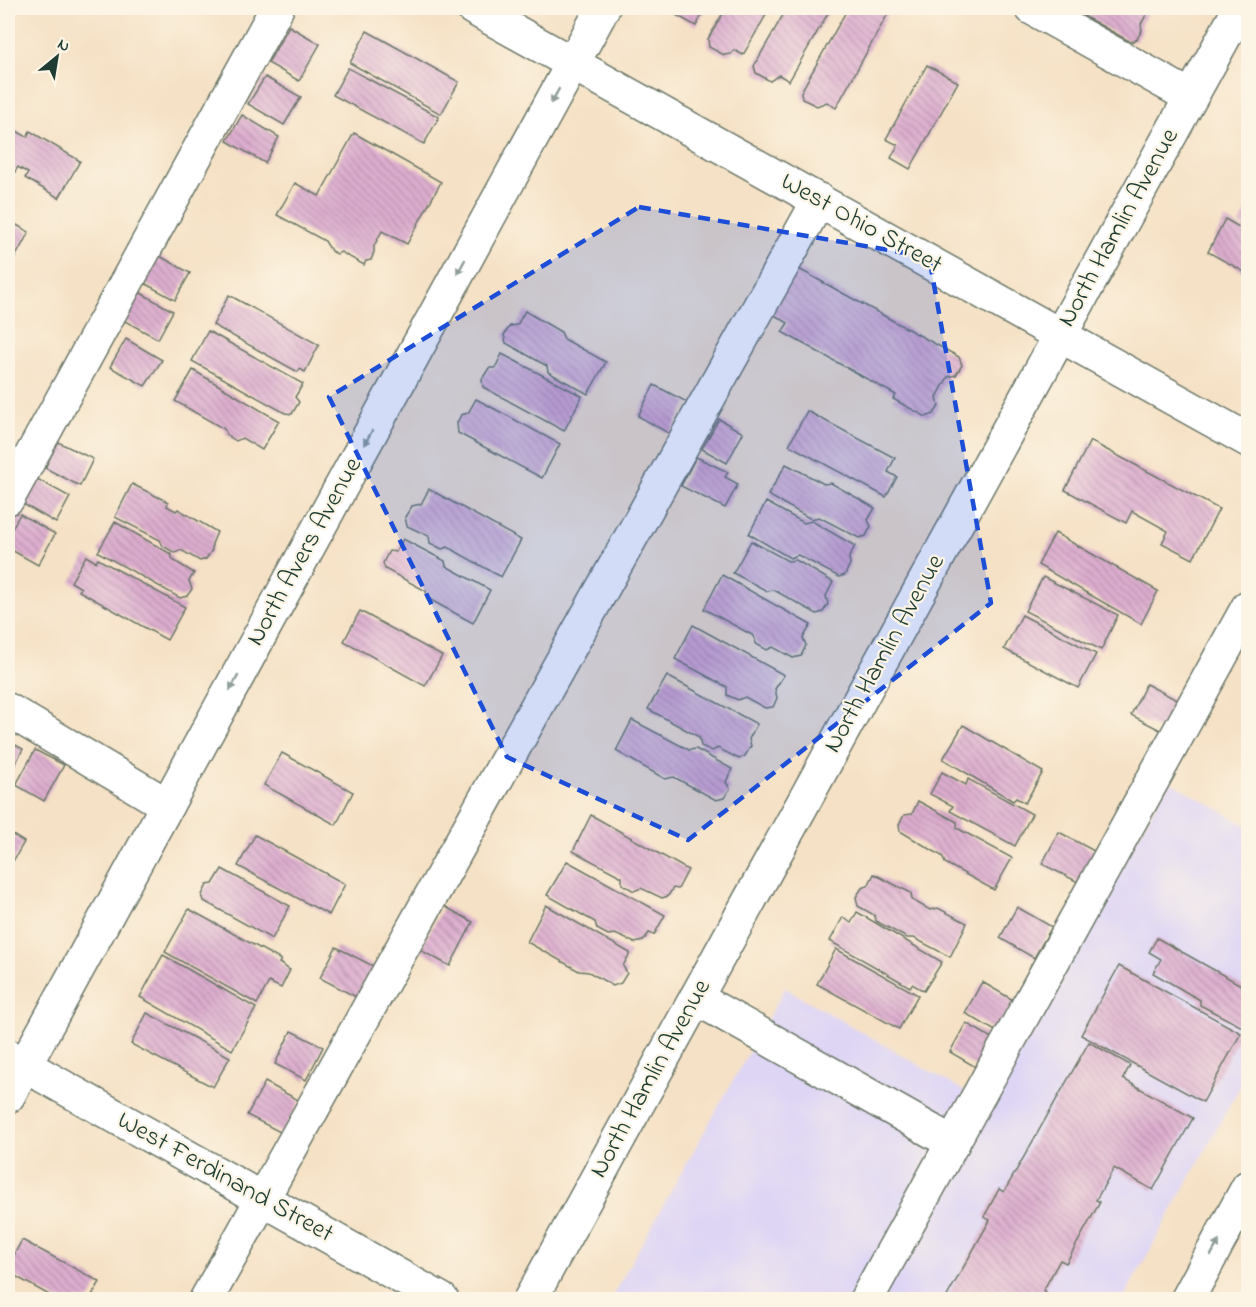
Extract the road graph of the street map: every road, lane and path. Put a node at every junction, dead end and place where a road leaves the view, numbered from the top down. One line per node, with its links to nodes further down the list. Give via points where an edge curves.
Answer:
1 (277, 8): 11 (street)
2 (473, 8): 6 (street, West Ohio Street)
3 (603, 8): 6 (street, North Avers Avenue)
4 (1032, 8): 7 (street)
5 (1240, 8): 7 (street, North Hamlin Avenue)
6 (573, 63): 8 (street, West Ohio Street); 14 (street, North Avers Avenue, one-way to 14)
7 (1191, 97): 9 (street, North Hamlin Avenue)
8 (819, 200): 9 (street, West Ohio Street); 20 (street)
9 (1060, 335): 10 (street, West Ohio Street); 15 (street, North Hamlin Avenue)
10 (1248, 440)
11 (8, 498)
12 (1248, 607): 18 (street)
13 (8, 710): 14 (street)
14 (167, 804): 16 (street, North Avers Avenue)
15 (696, 998): 18 (street); 23 (street, North Hamlin Avenue)
16 (16, 1061): 17 (street, North Avers Avenue); 20 (street, West Ferdinand Street)
17 (8, 1096)
18 (952, 1143): 24 (street)
19 (1248, 1187): 25 (street, one-way to 19)
20 (261, 1198): 21 (street); 22 (street, West Ferdinand Street)
21 (206, 1299)
22 (442, 1299)
23 (530, 1299)
24 (866, 1299)
25 (1187, 1299)

